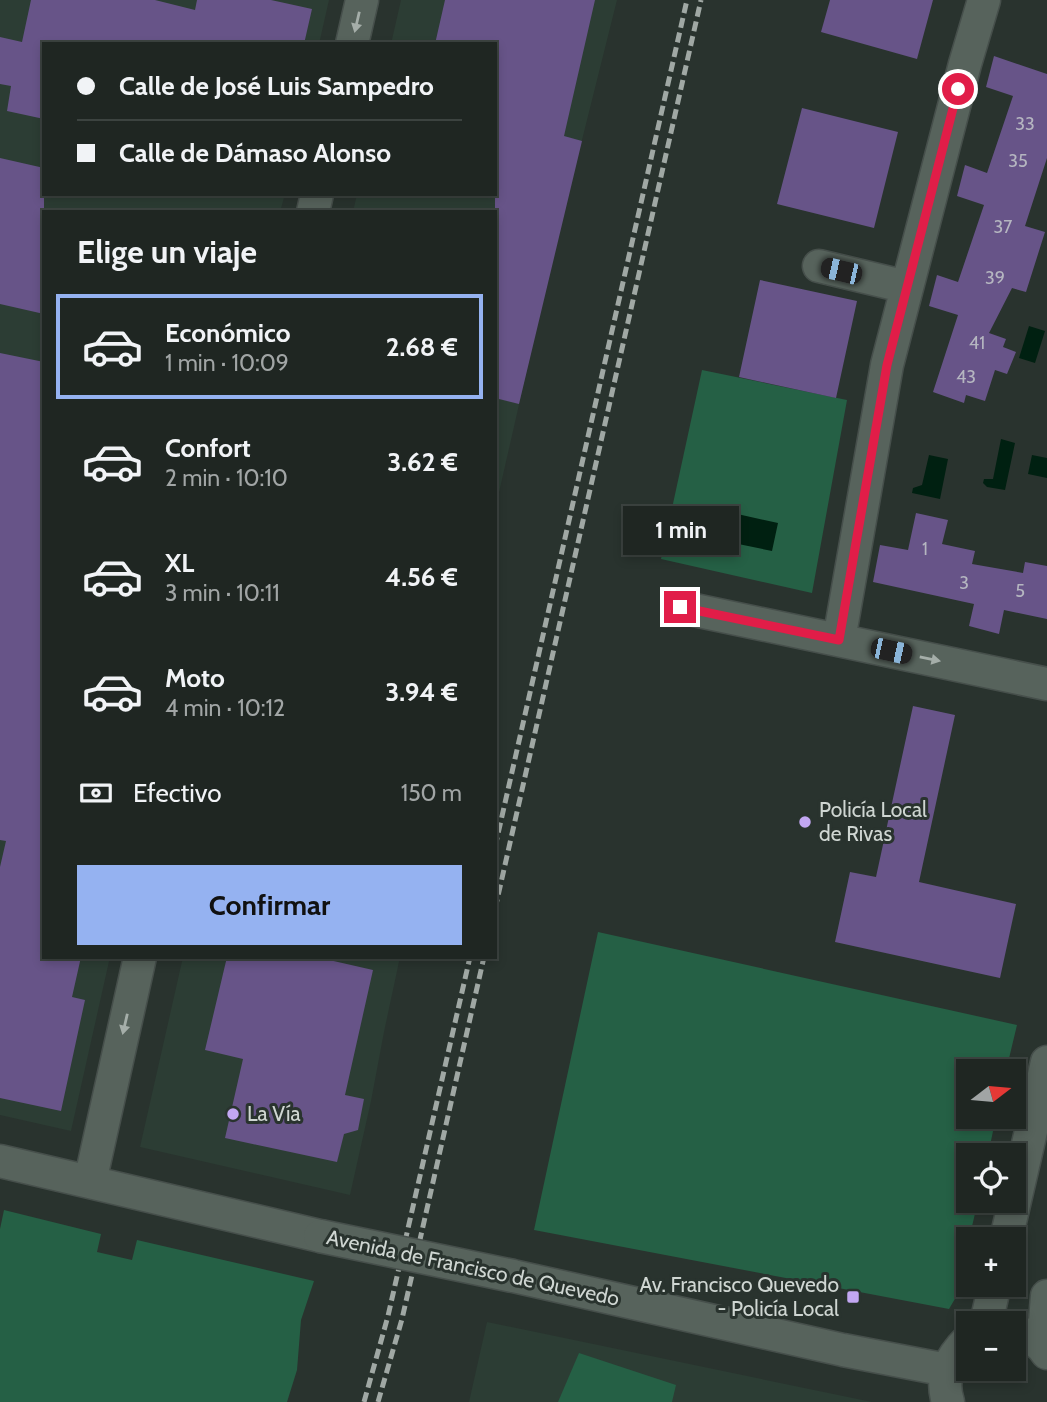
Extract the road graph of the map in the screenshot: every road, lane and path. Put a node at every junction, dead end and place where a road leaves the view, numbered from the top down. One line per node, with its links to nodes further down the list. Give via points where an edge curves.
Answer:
1 (362, 0): 3 (street, one-way to 3)
2 (984, 0): 5 (street)
3 (352, 42)
4 (819, 266): 5 (street)
5 (907, 287): 7 (street, via 887,365)
6 (680, 607): 7 (street)
7 (839, 640): 8 (street, one-way to 8)
8 (1047, 684)
9 (141, 959): 12 (street, one-way to 12)
10 (1047, 1062): 13 (street)
11 (0, 1161): 12 (street, Avenida de Francisco de Quevedo)
12 (90, 1182): 18 (street, Avenida de Francisco de Quevedo, bridge)
13 (1009, 1227)
14 (1047, 1296): 16 (street)
15 (1026, 1335): 16 (street)
16 (1045, 1350)
17 (956, 1352): 18 (street)
18 (947, 1370): 19 (street)
19 (948, 1402)

